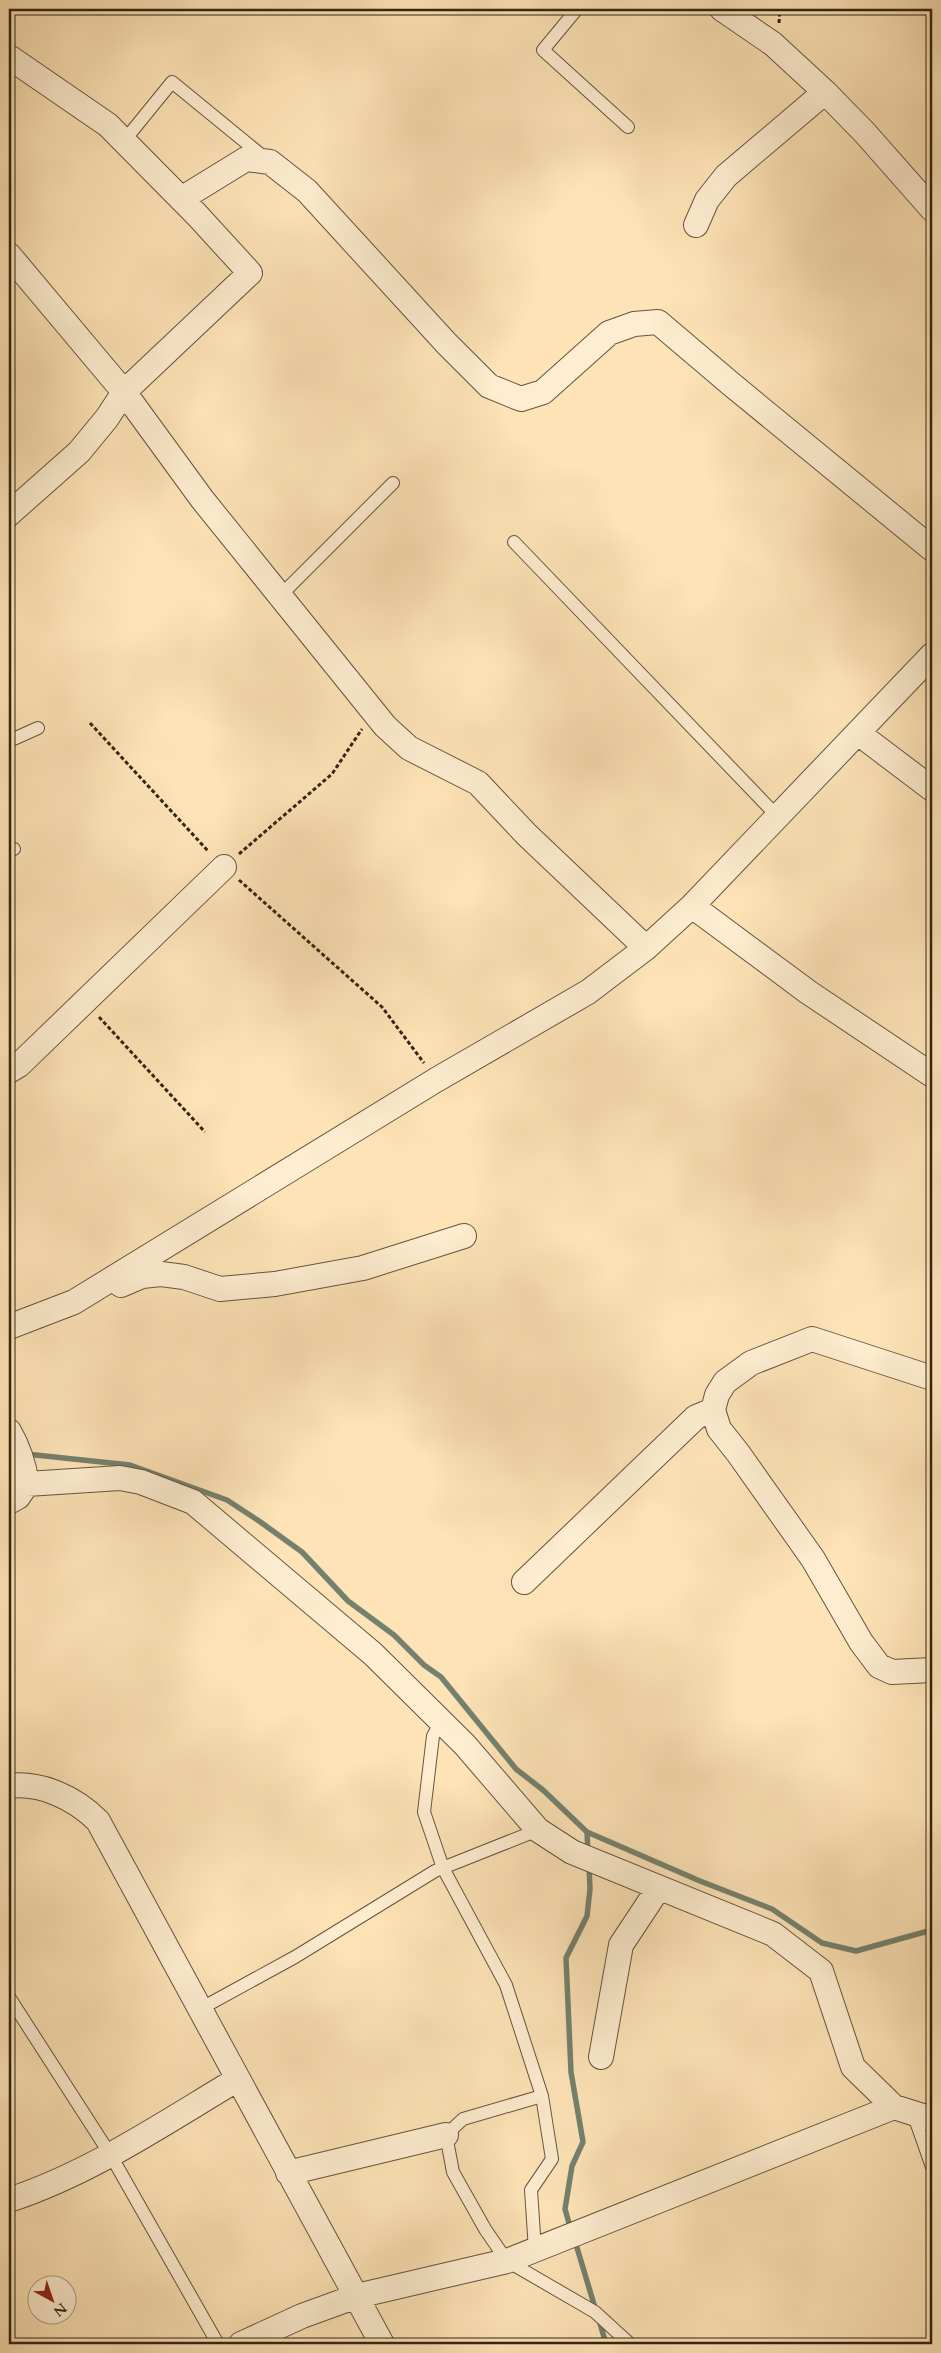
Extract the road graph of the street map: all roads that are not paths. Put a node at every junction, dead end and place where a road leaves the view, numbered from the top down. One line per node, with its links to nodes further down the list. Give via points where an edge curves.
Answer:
1 (577, 9): 5 (lane, via 544,50)
2 (722, 9): 4 (street, via 773,44)
3 (9, 57): 6 (street, via 108,125)
4 (825, 92): 9 (street); 10 (street, via 726,176 707,200)
5 (628, 127)
6 (124, 141): 7 (lane, via 172,82); 8 (street)
7 (270, 162): 8 (street, via 246,160); 16 (street, via 307,191 489,386 521,399 543,392 609,333 634,324 658,322)
8 (181, 199): 12 (street, via 250,273)
9 (932, 209)
10 (696, 225)
11 (9, 255): 12 (street)
12 (124, 392): 14 (street, via 79,452); 17 (street, via 202,499)
13 (393, 483): 17 (lane)
14 (9, 514)
15 (514, 542): 23 (lane)
16 (932, 548)
17 (280, 596): 26 (street, via 374,712 409,748 478,783 526,834)
18 (932, 654): 20 (street)
19 (38, 728): 21 (lane)
20 (858, 733): 22 (street); 23 (street)
21 (9, 741)
22 (932, 789)
23 (777, 816): 25 (street)
24 (224, 867): 27 (street, via 19,1065)
25 (692, 906): 26 (street); 28 (street, via 808,992)
26 (646, 948): 30 (street, via 588,992 436,1080)
27 (9, 1071)
28 (932, 1076)
29 (464, 1236): 30 (street, via 364,1268 276,1284 220,1289 184,1277 161,1274 142,1276 110,1288)
30 (104, 1283): 31 (street, via 74,1302)
31 (9, 1327)
32 (932, 1378): 33 (street, via 812,1339 751,1363 725,1382)
33 (713, 1410): 37 (street, via 696,1417); 38 (street, via 719,1429 813,1559 861,1642 879,1666 892,1672)
34 (9, 1431): 35 (street, via 17,1445)
35 (27, 1484): 36 (street); 39 (street, via 120,1478 141,1482 193,1502 373,1654)
36 (9, 1502)
37 (524, 1582)
38 (932, 1670)
39 (441, 1721): 41 (street); 42 (lane, via 432,1736 424,1812)
40 (9, 1786): 45 (street, via 44,1789 82,1805 98,1821)
41 (538, 1830): 42 (lane); 43 (street, via 572,1852)
42 (443, 1868): 45 (lane, via 295,1957); 48 (lane, via 506,1985)
43 (658, 1889): 46 (street, via 621,1945); 49 (street, via 773,1934 821,1971 853,2067)
44 (9, 1997): 51 (lane)
45 (200, 2009): 47 (street)
46 (601, 2058)
47 (238, 2079): 51 (street); 53 (street)
48 (542, 2096): 50 (lane, via 463,2119); 55 (lane, via 552,2159 531,2190)
49 (913, 2113): 52 (lane); 55 (street)
50 (446, 2135): 53 (street); 56 (lane, via 453,2172)
51 (110, 2154): 54 (street, via 87,2169); 58 (lane)
52 (932, 2167)
53 (288, 2173): 57 (street)
54 (9, 2200)
55 (535, 2250): 56 (street)
56 (507, 2261): 57 (street); 61 (lane, via 595,2312)
57 (357, 2296): 59 (street, via 302,2316); 60 (street)
58 (218, 2344)
59 (241, 2344)
60 (382, 2344)
61 (630, 2344)

